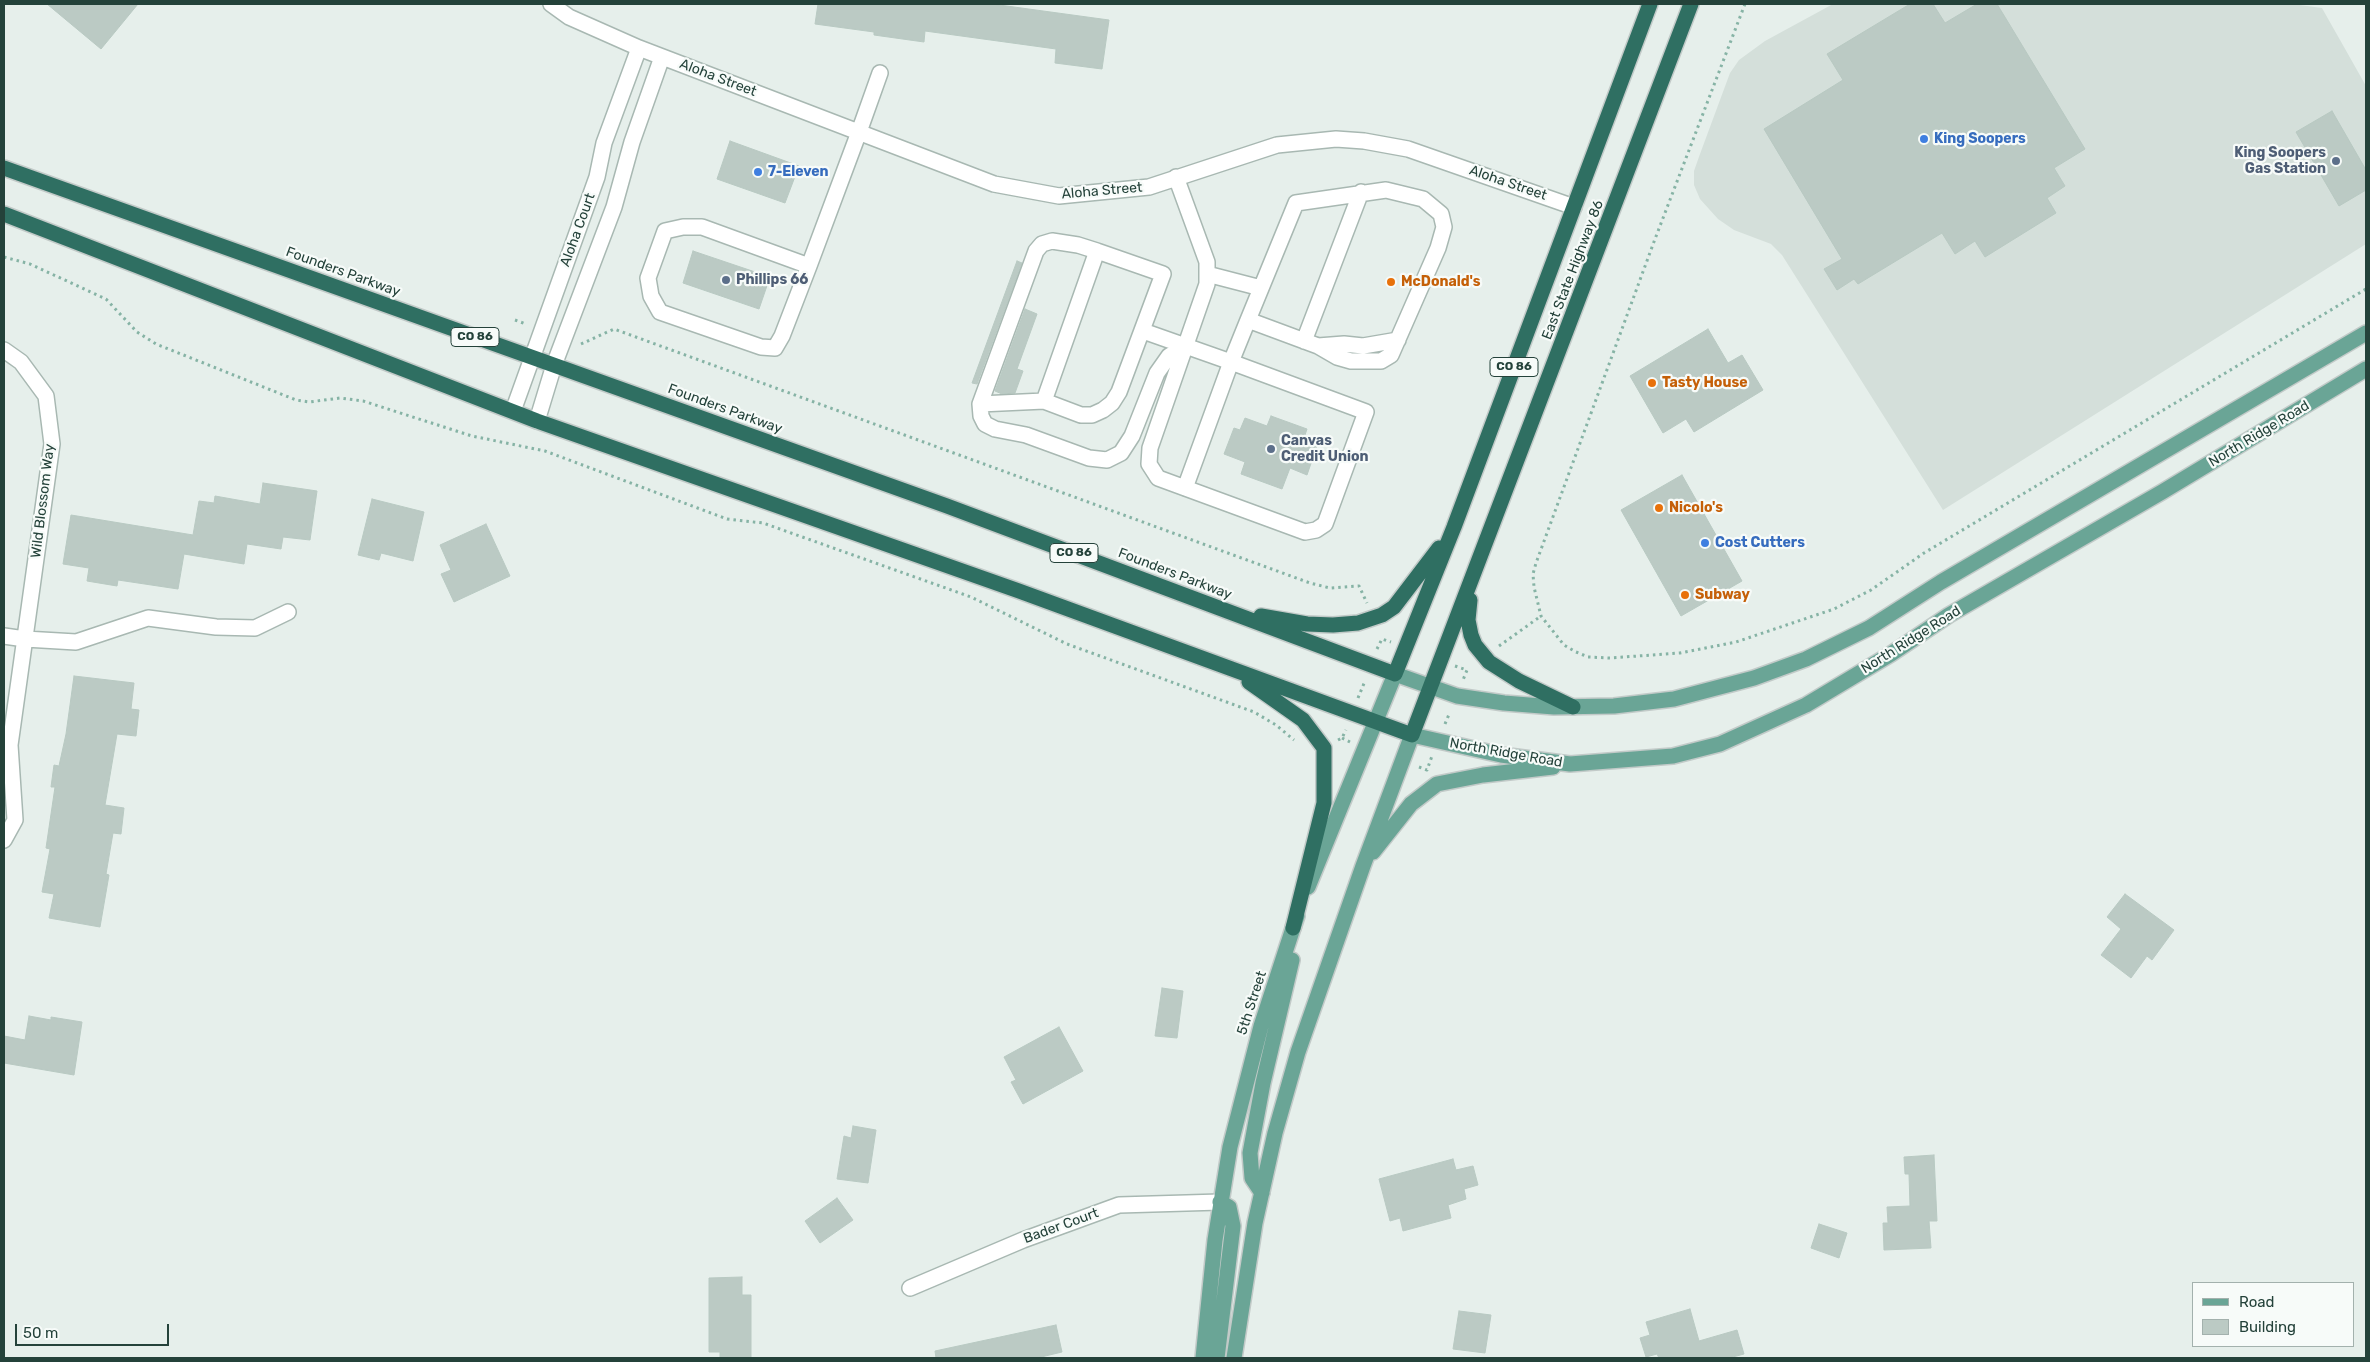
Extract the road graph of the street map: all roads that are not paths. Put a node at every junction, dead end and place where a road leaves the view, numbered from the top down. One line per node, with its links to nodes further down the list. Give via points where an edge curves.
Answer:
1 (551, 4): 4 (street, Aloha Street, via 570,17)
2 (1650, 4): 11 (highway, East State Highway 86 / CO 86)
3 (1691, 4): 33 (highway, East State Highway 86 / CO 86)
4 (639, 48): 5 (street, Aloha Street); 23 (street, Aloha Court, via 604,143 597,177)
5 (662, 57): 7 (street, Aloha Street); 25 (street, Aloha Court, via 632,142 614,207)
6 (880, 72): 7 (street)
7 (859, 132): 9 (street, Aloha Street, via 994,184 1059,196 1149,187); 14 (street)
8 (4, 168): 23 (highway, Founders Parkway / CO 86)
9 (1176, 177): 11 (street, Aloha Street, via 1277,145 1336,139 1364,141 1408,149); 15 (street, via 1207,262)
10 (1361, 192): 16 (street, via 1296,203); 20 (street); 20 (street, via 1386,190 1423,199 1440,214 1442,220 1444,227 1438,248 1391,355 1381,361 1351,361)
11 (1574, 207): 32 (highway, East State Highway 86 / CO 86)
12 (4, 214): 29 (highway)
13 (1096, 251): 18 (street, via 1163,274); 27 (street); 28 (street, via 1052,241 1042,244 1036,251)
14 (809, 266): 14 (street, via 775,348 761,347 660,312 650,296 648,278 665,231 683,227 702,227)
15 (1207, 274): 16 (street); 21 (street, via 1207,284)
16 (1261, 288): 17 (street)
17 (1248, 320): 20 (street); 24 (street)
18 (1143, 331): 21 (street); 27 (street, via 1119,392 1103,410 1081,415)
19 (2366, 333): 41 (main road, via 1941,582 1869,628 1806,659 1742,682 1674,699)
20 (1311, 343)
21 (1185, 346): 24 (street); 28 (street, via 1169,356 1157,373 1132,436 1121,453 1107,460 1089,458 1026,435 995,429 985,424); 31 (street, via 1150,448 1149,464 1158,478)
22 (4, 350): 37 (street, Wild Blossom Way, via 21,362 46,396 52,444)
23 (532, 357): 25 (highway, Founders Parkway / CO 86); 29 (street, Aloha Court)
24 (1230, 362): 31 (street); 31 (street, via 1366,412 1325,524 1316,530 1304,532)
25 (554, 365): 30 (street, Aloha Court); 34 (highway, Founders Parkway / CO 86)
26 (2366, 369): 44 (main road, North Ridge Road, via 1785,716 1720,744 1672,756)
27 (1044, 401): 28 (street)
28 (980, 404)
29 (513, 411): 30 (highway)
30 (537, 421): 38 (highway, via 1019,591)
31 (1185, 488)
32 (1454, 527): 34 (highway, CO 86, via 1394,607 1358,623 1333,626 1307,624); 39 (highway, East State Highway 86)
33 (1484, 548): 40 (highway, East State Highway 86 / CO 86); 41 (highway, via 1469,603 1468,620 1476,645 1489,662 1519,681)
34 (1201, 601): 39 (highway, Founders Parkway)
35 (288, 612): 37 (street, via 255,628 216,627 148,618 76,642)
36 (4, 636): 37 (street)
37 (26, 640): 45 (street, Wild Blossom Way, via 10,745 15,820)
38 (1229, 669): 42 (highway); 48 (highway, via 1303,720 1324,748 1324,803)
39 (1394, 674): 40 (main road, Founders Parkway); 42 (main road, 5th Street)
40 (1432, 688): 41 (main road, via 1457,696 1504,703); 43 (highway, CO 86)
41 (1573, 707)
42 (1376, 722): 43 (highway); 47 (main road, 5th Street)
43 (1412, 735): 44 (main road, North Ridge Road, via 1501,755); 46 (main road)
44 (1570, 764): 46 (main road, via 1437,784 1411,804)
45 (4, 840)
46 (1363, 866): 49 (main road, via 1298,1052)
47 (1311, 881): 48 (main road, 5th Street); 49 (main road, via 1251,1140 1252,1178)
48 (1293, 928): 50 (main road, 5th Street, via 1248,1071)
49 (1262, 1193): 54 (main road)
50 (1220, 1202): 51 (street, Bader Court, via 1119,1205 1023,1240); 52 (main road, 5th Street); 53 (main road, via 1229,1206 1233,1226)
51 (910, 1288)
52 (1202, 1358)
53 (1217, 1358)
54 (1234, 1358)

